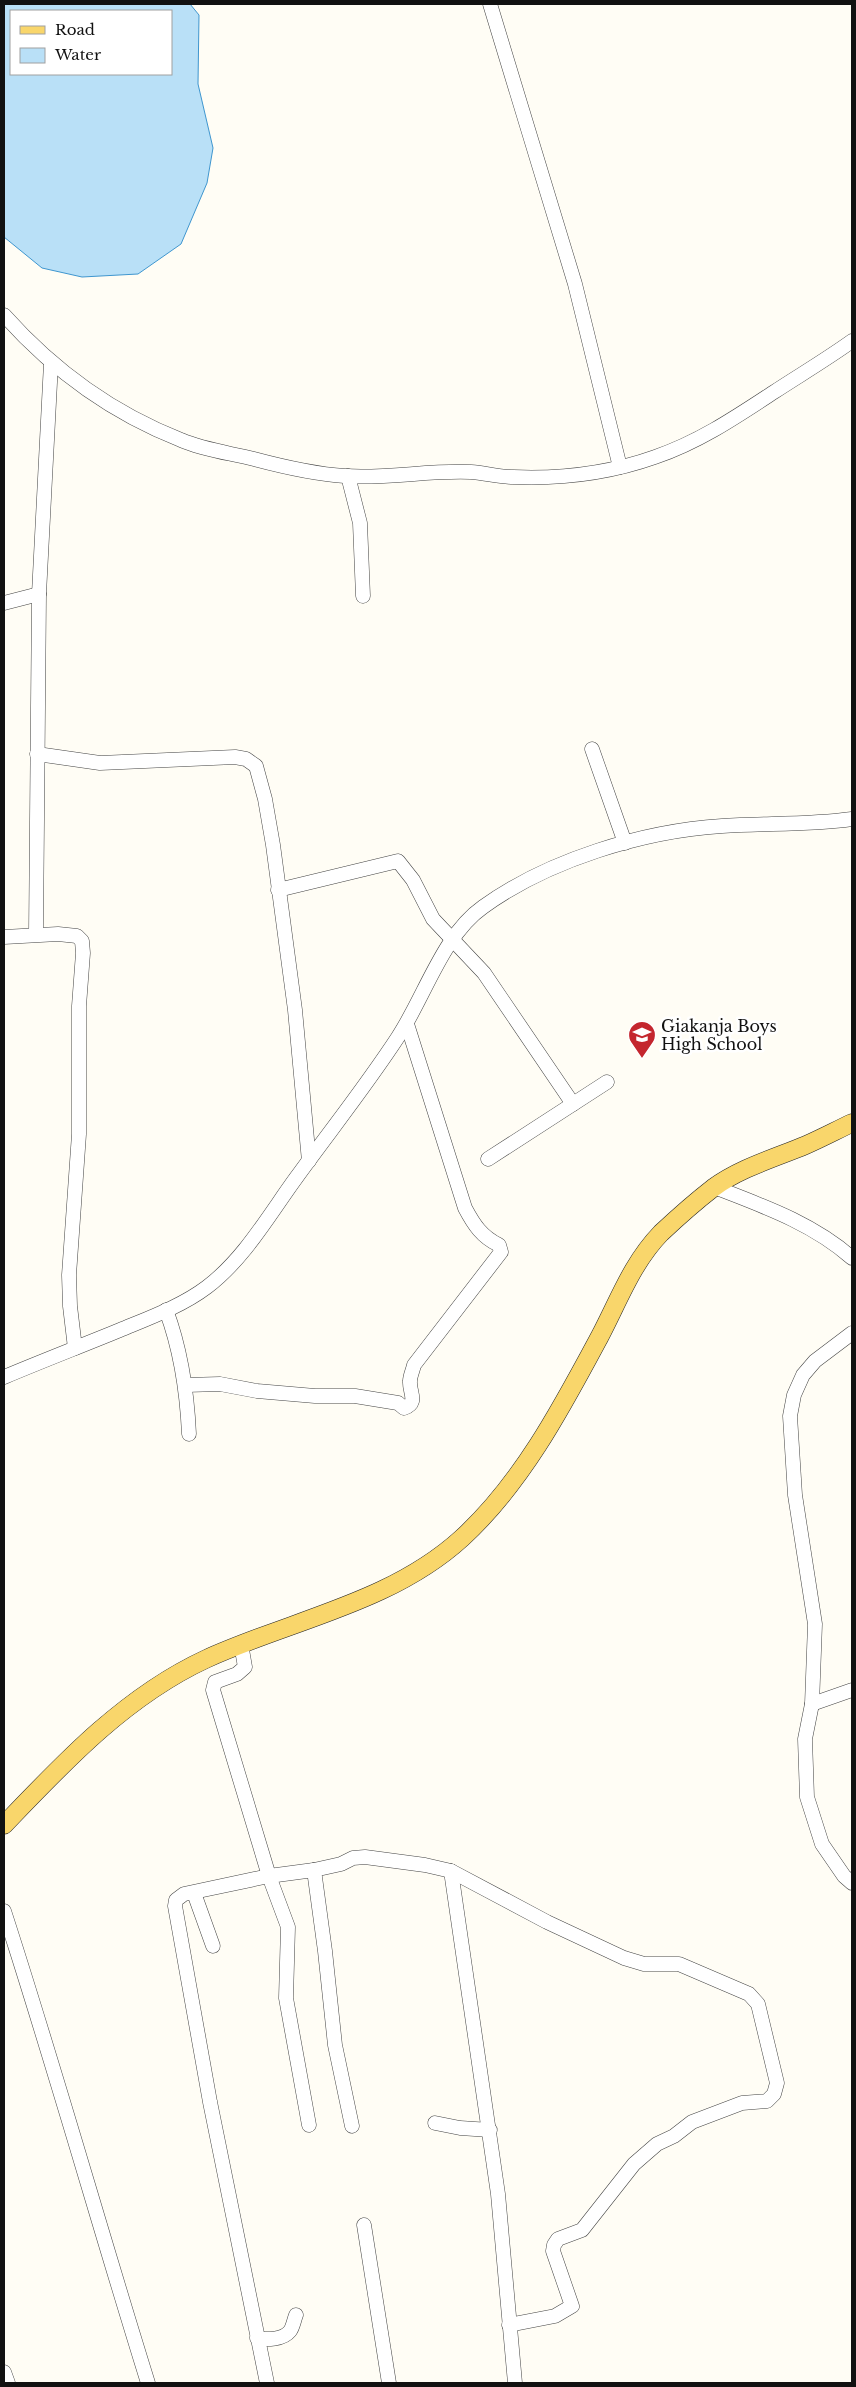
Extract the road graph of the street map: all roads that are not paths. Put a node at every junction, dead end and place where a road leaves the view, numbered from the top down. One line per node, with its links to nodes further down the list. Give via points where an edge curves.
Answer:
1 (490, 4): 5 (street, via 573,275)
2 (4, 315): 4 (street)
3 (852, 341): 5 (street, via 729,422 683,446)
4 (51, 363): 6 (street, via 117,409 183,441 308,472); 7 (street)
5 (620, 467): 6 (street, via 543,478 471,472)
6 (348, 476): 8 (street, via 360,523)
7 (39, 594): 9 (street); 11 (street)
8 (362, 596)
9 (4, 604)
10 (592, 749): 13 (street)
11 (37, 754): 14 (street, via 100,763 235,757 252,762 262,781); 15 (street)
12 (852, 819): 13 (street, via 807,824 720,826 683,830)
13 (625, 843): 17 (street, via 555,868 519,885 466,920)
14 (278, 890): 17 (street, via 398,861 413,880 433,919); 23 (street, via 295,1010)
15 (36, 934): 16 (street); 28 (street, via 77,936 83,945 79,1006 80,1134 69,1275)
16 (4, 937)
17 (453, 938): 18 (street); 20 (street, via 484,973)
18 (407, 1024): 23 (street); 30 (street, via 465,1208 474,1224 486,1238 499,1245 501,1252 414,1365 410,1382 411,1404 404,1408 398,1403 355,1396 257,1391 220,1384)
19 (606, 1082): 20 (street)
20 (573, 1104): 22 (street)
21 (852, 1122): 24 (main road)
22 (488, 1159)
23 (309, 1161): 26 (street, via 227,1269 206,1288)
24 (714, 1187): 25 (street, via 782,1214 813,1230); 32 (main road, via 662,1232 643,1254 567,1398 509,1487 463,1538 438,1558 374,1594)
25 (852, 1258)
26 (166, 1310): 28 (street); 30 (street)
27 (852, 1333): 34 (street, via 803,1375 794,1394 790,1416 795,1495 815,1624)
28 (75, 1348): 29 (street)
29 (4, 1377)
30 (186, 1385): 31 (street)
31 (189, 1434)
32 (241, 1644): 35 (main road, via 194,1665 124,1709 77,1750); 38 (street, via 245,1667 237,1674 215,1682 213,1690)
33 (852, 1690): 34 (street)
34 (812, 1704): 39 (street, via 805,1739 807,1797 822,1844)
35 (4, 1825)
36 (314, 1870): 37 (street, via 365,1857); 38 (street); 45 (street, via 335,2046)
37 (451, 1871): 46 (street); 49 (street, via 546,1922 624,1958 644,1964 680,1964 749,1994 758,2004 777,2083 774,2094 767,2101 742,2103 692,2122 643,2154 609,2192 582,2230 558,2239 554,2245 553,2251 572,2306 555,2316)
38 (269, 1876): 40 (street); 44 (street, via 288,1928 286,1998)
39 (852, 1883)
40 (194, 1893): 42 (street); 50 (street, via 179,1897 175,1906)
41 (4, 1911): 53 (street, via 49,2049)
42 (213, 1946)
43 (435, 2123): 46 (street)
44 (309, 2125)
45 (352, 2126)
46 (490, 2130): 49 (street)
47 (364, 2226): 55 (street)
48 (296, 2315): 50 (street, via 290,2332 284,2336 266,2340)
49 (509, 2325): 56 (street)
50 (257, 2338): 54 (street)
51 (4, 2372): 52 (street)
52 (8, 2383)
53 (148, 2383)
54 (267, 2383)
55 (389, 2383)
56 (514, 2383)

